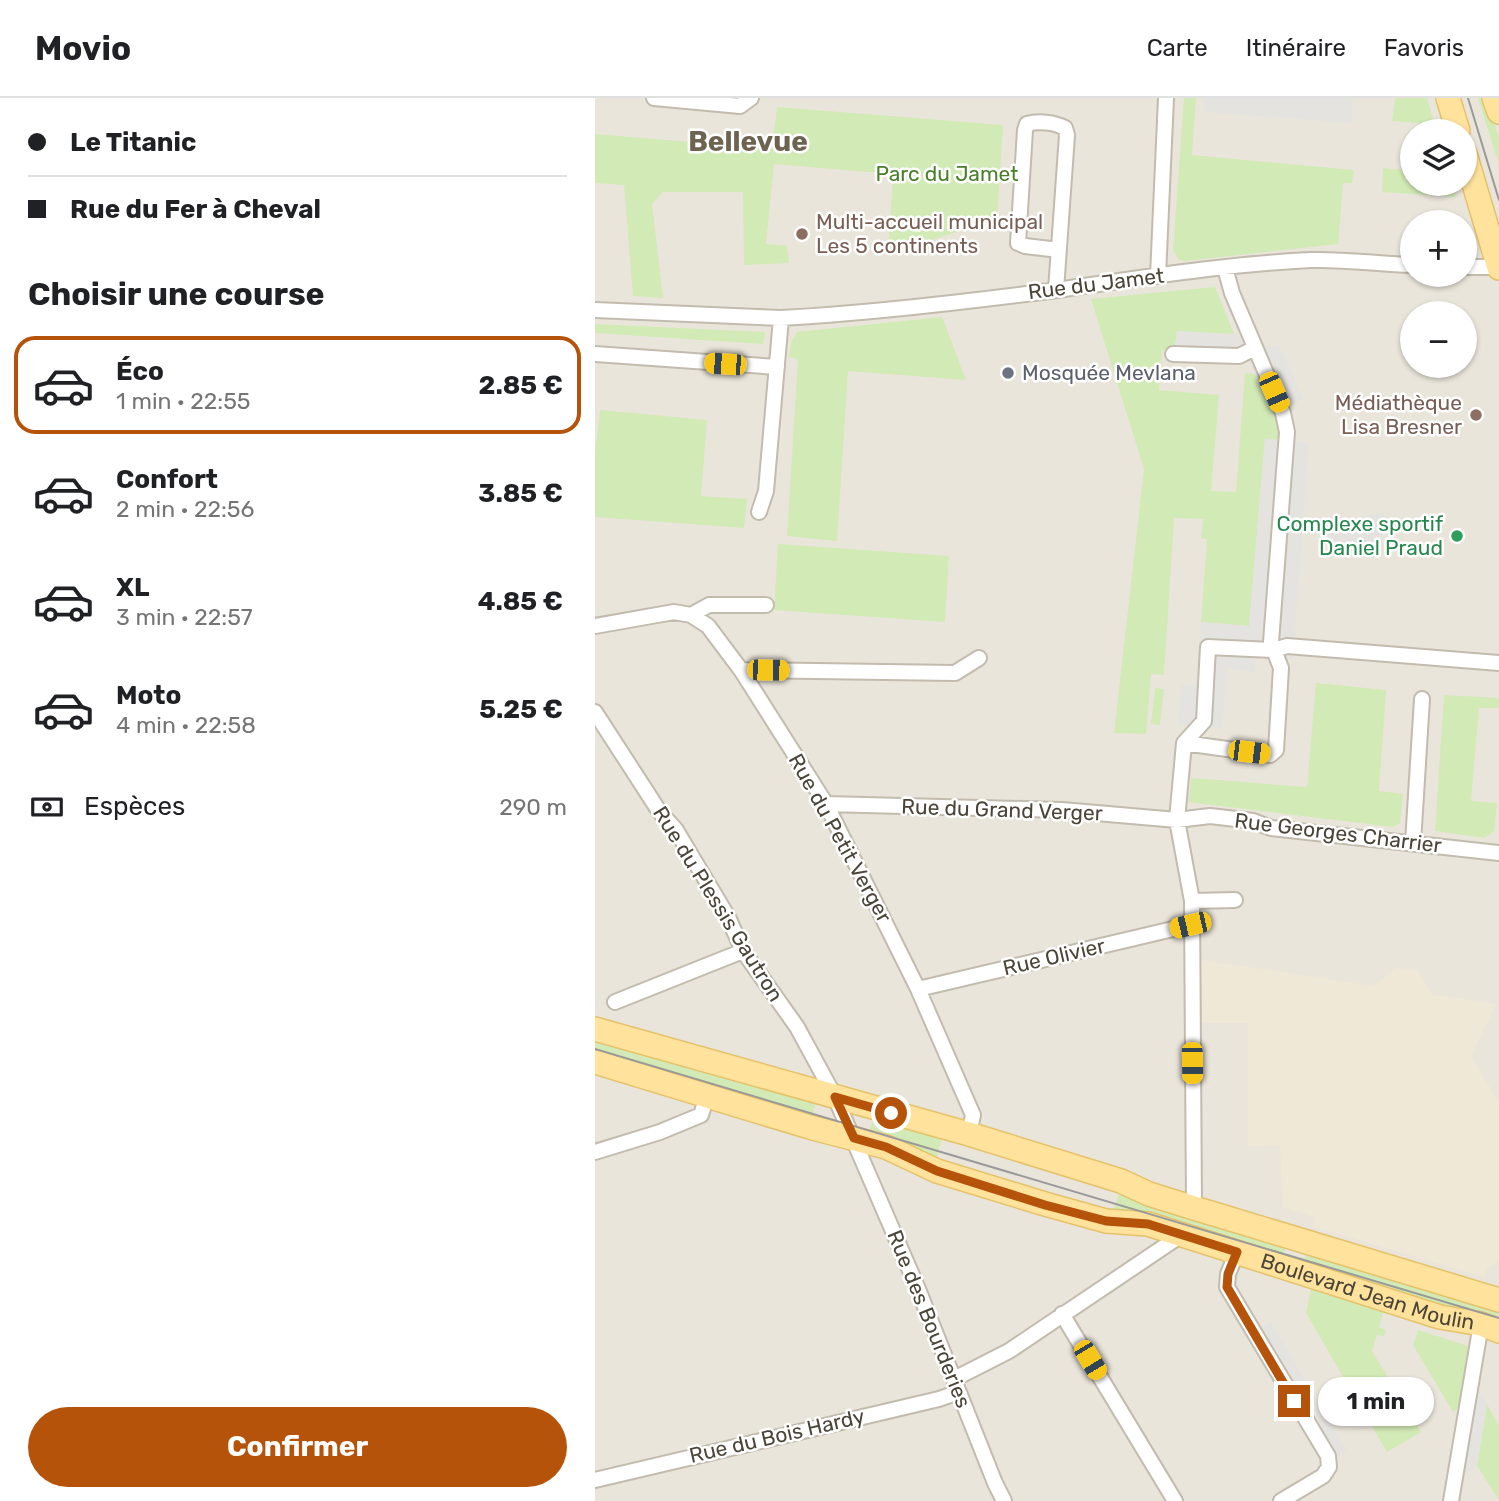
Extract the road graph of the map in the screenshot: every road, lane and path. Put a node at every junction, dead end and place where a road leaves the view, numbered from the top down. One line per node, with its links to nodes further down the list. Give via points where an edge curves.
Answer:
1 (654, 98): 2 (street, via 740,106)
2 (751, 98)
3 (1167, 98): 14 (street)
4 (1448, 98): 7 (main road)
5 (1494, 98): 6 (main road)
6 (1499, 112)
7 (1454, 119)
8 (1477, 194): 12 (main road)
9 (1059, 250): 9 (street, via 1067,135 1059,124 1034,122 1025,130 1018,243); 15 (street)
10 (1400, 264): 13 (street, Rue du Jamet, via 1312,260)
11 (1477, 267): 12 (street)
12 (1499, 267)
13 (1225, 268): 14 (street, Rue du Jamet); 18 (street)
14 (1158, 276): 15 (street, Rue du Jamet)
15 (1056, 290): 17 (street, Rue du Jamet)
16 (595, 310): 17 (street, Rue du Jamet)
17 (781, 318): 21 (street)
18 (1255, 348): 20 (street, via 1239,356); 26 (street, via 1287,432)
19 (595, 354): 21 (street)
20 (1173, 354)
21 (777, 367): 22 (street, via 767,491)
22 (759, 512)
23 (766, 605): 24 (street, via 709,605)
24 (691, 615): 25 (street, via 674,612); 29 (street, Rue du Petit Verger, via 708,625)
25 (595, 626)
26 (1274, 650): 28 (street, via 1287,646); 32 (street, via 1208,647 1204,722); 32 (street, via 1281,668 1276,750 1270,755)
27 (979, 658): 29 (street, via 955,673)
28 (1499, 663)
29 (741, 670): 33 (street, Rue du Petit Verger)
30 (1422, 699): 35 (street)
31 (595, 712): 40 (street, Rue du Plessis Gautron, via 676,830)
32 (1184, 743): 34 (street)
33 (826, 804): 34 (street, Rue du Grand Verger, via 1062,810); 41 (street, Rue du Petit Verger)
34 (1177, 820): 35 (street, Rue Georges Charrier, via 1210,816 1271,828); 38 (street)
35 (1413, 843): 36 (street, Rue Georges Charrier)
36 (1499, 853)
37 (1235, 900): 38 (street)
38 (1192, 901): 39 (street)
39 (1190, 925): 41 (street, Rue Olivier); 50 (street)
40 (743, 951): 42 (street); 46 (street, Rue du Plessis Gautron, via 797,1027)
41 (918, 989): 47 (street, Rue du Petit Verger, via 973,1115)
42 (615, 1003)
43 (595, 1029): 46 (main road, Boulevard Jean Moulin)
44 (595, 1062): 45 (main road, Boulevard Jean Moulin)
45 (707, 1096): 48 (main road, Boulevard Jean Moulin); 49 (street, via 701,1115)
46 (835, 1097): 47 (main road, Boulevard Jean Moulin); 48 (street, Rue du Plessis Gautron)
47 (969, 1134): 50 (main road, Boulevard Jean Moulin)
48 (854, 1138): 51 (main road, Boulevard Jean Moulin, via 937,1171 1045,1205); 56 (street, Rue des Bourderies)
49 (595, 1152)
50 (1194, 1208): 53 (main road, Boulevard Jean Moulin)
51 (1178, 1234): 52 (main road, Boulevard Jean Moulin); 54 (street, Rue du Bois Hardy)
52 (1237, 1252): 55 (main road, Boulevard Jean Moulin, via 1440,1317); 60 (street, via 1227,1287 1328,1456 1329,1467 1323,1476)
53 (1499, 1300)
54 (1062, 1314): 56 (street, Rue du Bois Hardy); 59 (street)
55 (1490, 1328): 61 (street)
56 (957, 1386): 57 (street, Rue du Bois Hardy, via 939,1399); 58 (street, Rue des Bourderies)
57 (595, 1480)
58 (1004, 1501)
59 (1175, 1501)
60 (1281, 1501)
61 (1451, 1501)

